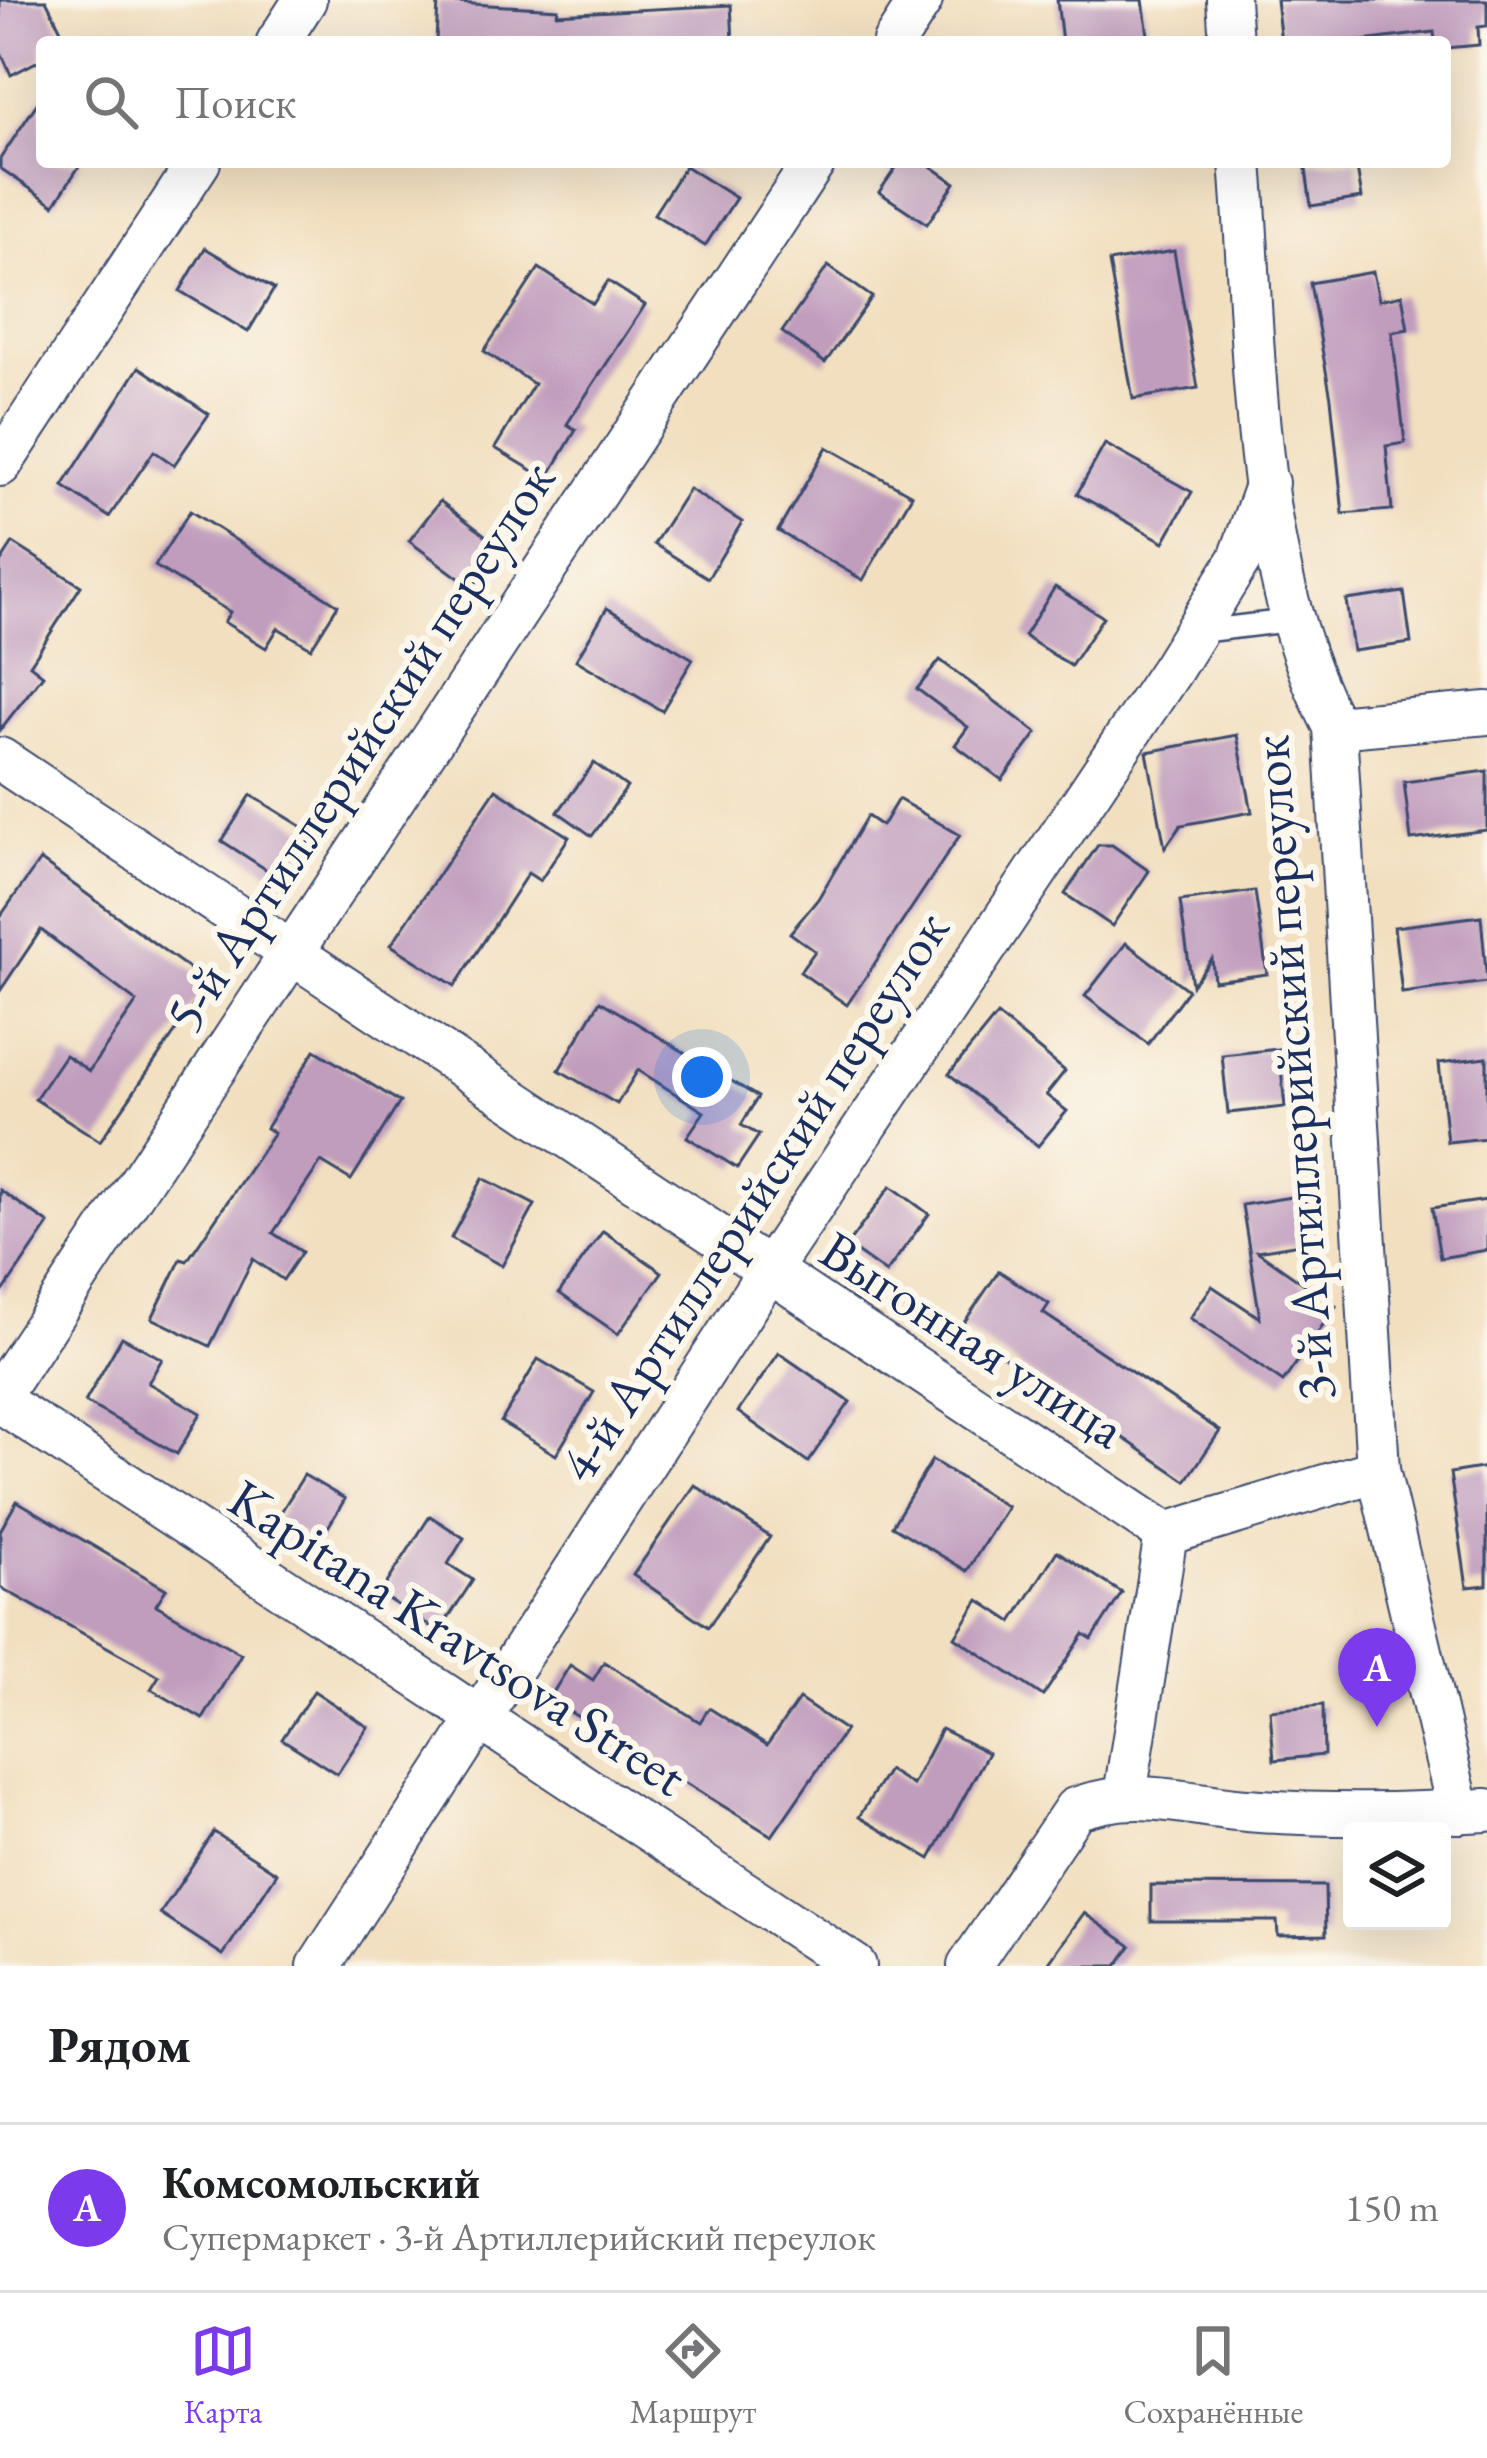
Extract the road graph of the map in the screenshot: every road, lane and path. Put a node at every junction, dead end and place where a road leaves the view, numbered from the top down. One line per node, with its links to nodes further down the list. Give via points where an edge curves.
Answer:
1 (305, 0): 4 (street)
2 (921, 0): 5 (street)
3 (1228, 0): 6 (street)
4 (282, 36)
5 (898, 36)
6 (1231, 36)
7 (195, 168): 10 (street)
8 (810, 168): 17 (street, 5-й Артиллерийский переулок)
9 (1241, 168): 11 (street, 3-й Артиллерийский переулок)
10 (0, 465)
11 (1267, 483): 12 (street, 3-й Артиллерийский переулок); 13 (street, 4-й Артиллерийский переулок, via 1240,559)
12 (1294, 620): 13 (lane); 15 (street, 3-й Артиллерийский переулок)
13 (1195, 632): 18 (street, 4-й Артиллерийский переулок)
14 (1487, 713): 15 (street)
15 (1335, 727): 20 (street, 3-й Артиллерийский переулок)
16 (0, 759): 17 (street, Выгонная улица)
17 (291, 953): 18 (street, Выгонная улица); 19 (street, 5-й Артиллерийский переулок)
18 (768, 1272): 21 (street, Выгонная улица); 22 (street, 4-й Артиллерийский переулок)
19 (0, 1398): 22 (street, Kapitana Kravtsova Street)
20 (1378, 1470): 21 (street, 3-й Артиллерийский переулок); 24 (street, 3-й Артиллерийский переулок)
21 (1166, 1534): 23 (street)
22 (479, 1720): 25 (street, 4-й Артиллерийский переулок); 26 (street, Kapitana Kravtsova Street)
23 (1125, 1795): 24 (street, via 1244,1810); 27 (street, via 1075,1809)
24 (1473, 1811)
25 (320, 1966)
26 (855, 1966)
27 (970, 1966)

